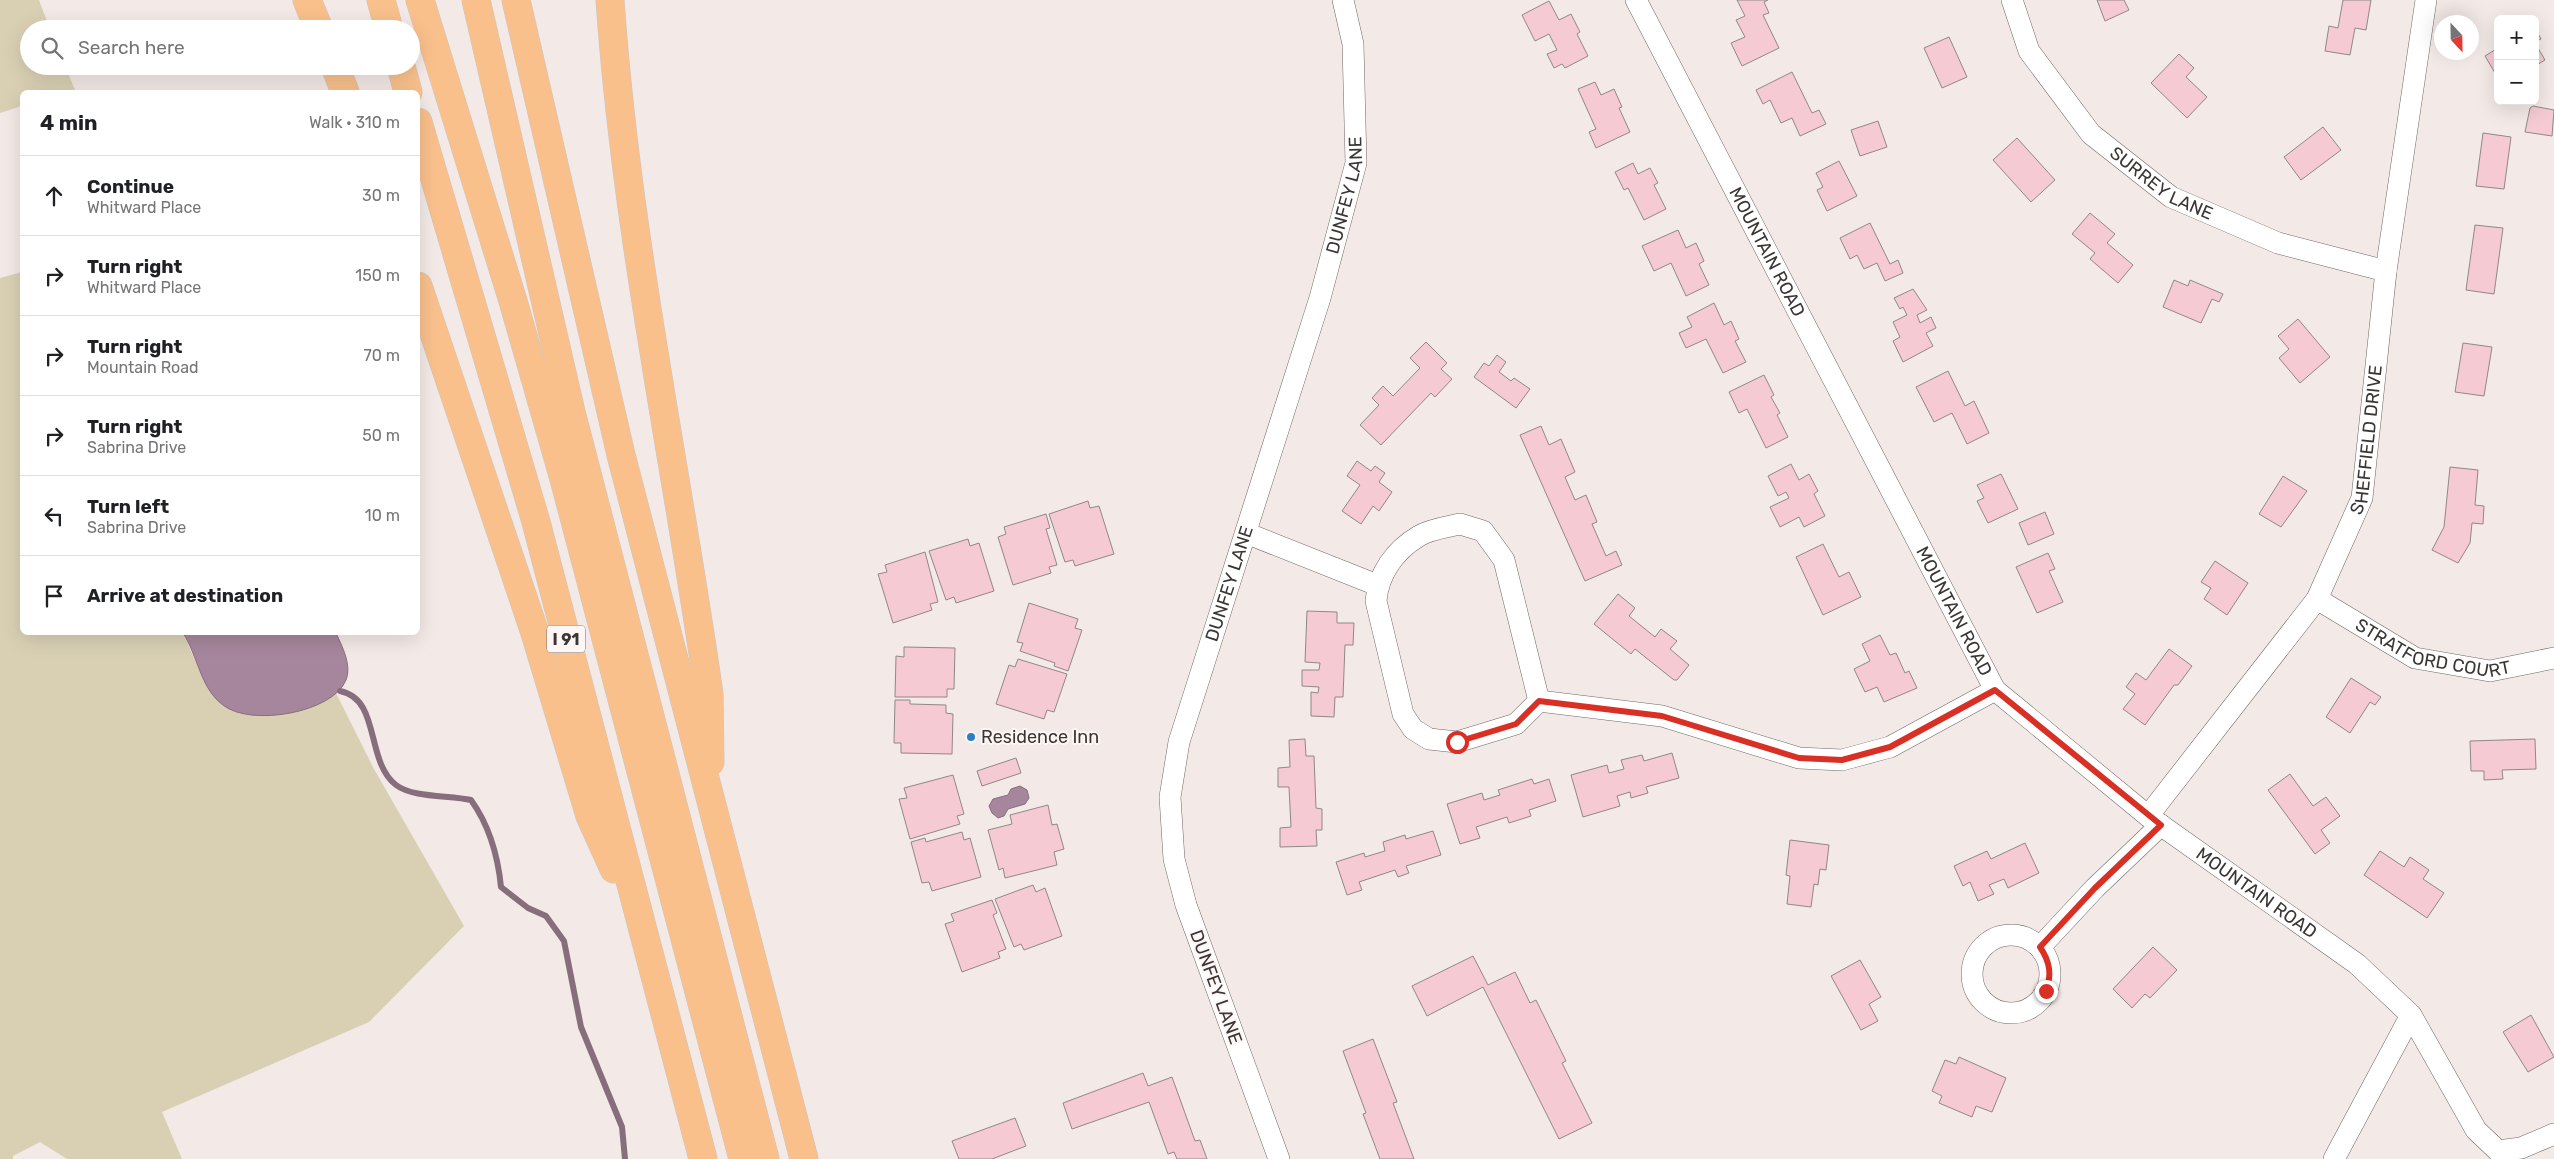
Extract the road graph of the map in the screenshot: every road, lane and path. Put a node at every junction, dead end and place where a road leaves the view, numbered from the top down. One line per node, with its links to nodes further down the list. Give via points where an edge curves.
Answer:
1 (307, 0): 11 (highway)
2 (381, 0): 12 (highway)
3 (420, 0): 33 (highway, via 564,479)
4 (476, 0): 34 (highway, via 573,421)
5 (516, 0): 26 (highway, via 618,446)
6 (610, 0): 26 (highway, via 634,225 709,694)
7 (1343, 0): 20 (street, DUNFEY LANE, via 1353,44 1356,163 1320,298)
8 (1636, 0): 24 (street, MOUNTAIN ROAD)
9 (2012, 0): 18 (street, SURREY LANE, via 2029,52 2091,134 2171,197 2278,243)
10 (2426, 0): 18 (street, SHEFFIELD DRIVE)
11 (316, 20)
12 (387, 20)
13 (338, 75): 15 (highway)
14 (403, 75): 16 (highway)
15 (344, 90)
16 (407, 90)
17 (420, 129): 28 (highway, I 91, via 533,513)
18 (2386, 271): 22 (street, SHEFFIELD DRIVE, via 2362,498)
19 (420, 292): 28 (highway, via 535,633 590,816 610,860)
20 (1246, 533): 21 (street); 36 (street, DUNFEY LANE, via 1179,742 1170,797 1170,824 1174,858 1186,905)
21 (1377, 585): 25 (street, via 1376,601 1403,714 1413,729 1428,740 1457,742 1516,724); 25 (street, via 1388,563 1419,535 1460,524 1483,531 1504,560)
22 (2318, 600): 23 (street, STRATFORD COURT, via 2414,658 2490,671); 27 (street, SHEFFIELD DRIVE)
23 (2554, 658)
24 (1995, 690): 25 (street, via 1890,747 1842,760 1799,758 1662,716); 27 (street, MOUNTAIN ROAD)
25 (1539, 701)
26 (708, 791): 35 (highway)
27 (2154, 820): 29 (street, SHEFFIELD DRIVE); 30 (street, MOUNTAIN ROAD, via 2358,964)
28 (635, 902): 32 (highway, I 91)
29 (2040, 947)
30 (2412, 1015): 31 (street, MOUNTAIN ROAD, via 2476,1130 2498,1151 2521,1148); 37 (street)
31 (2554, 1134)
32 (703, 1159)
33 (742, 1159)
34 (765, 1159)
35 (804, 1159)
36 (1279, 1159)
37 (2334, 1159)

